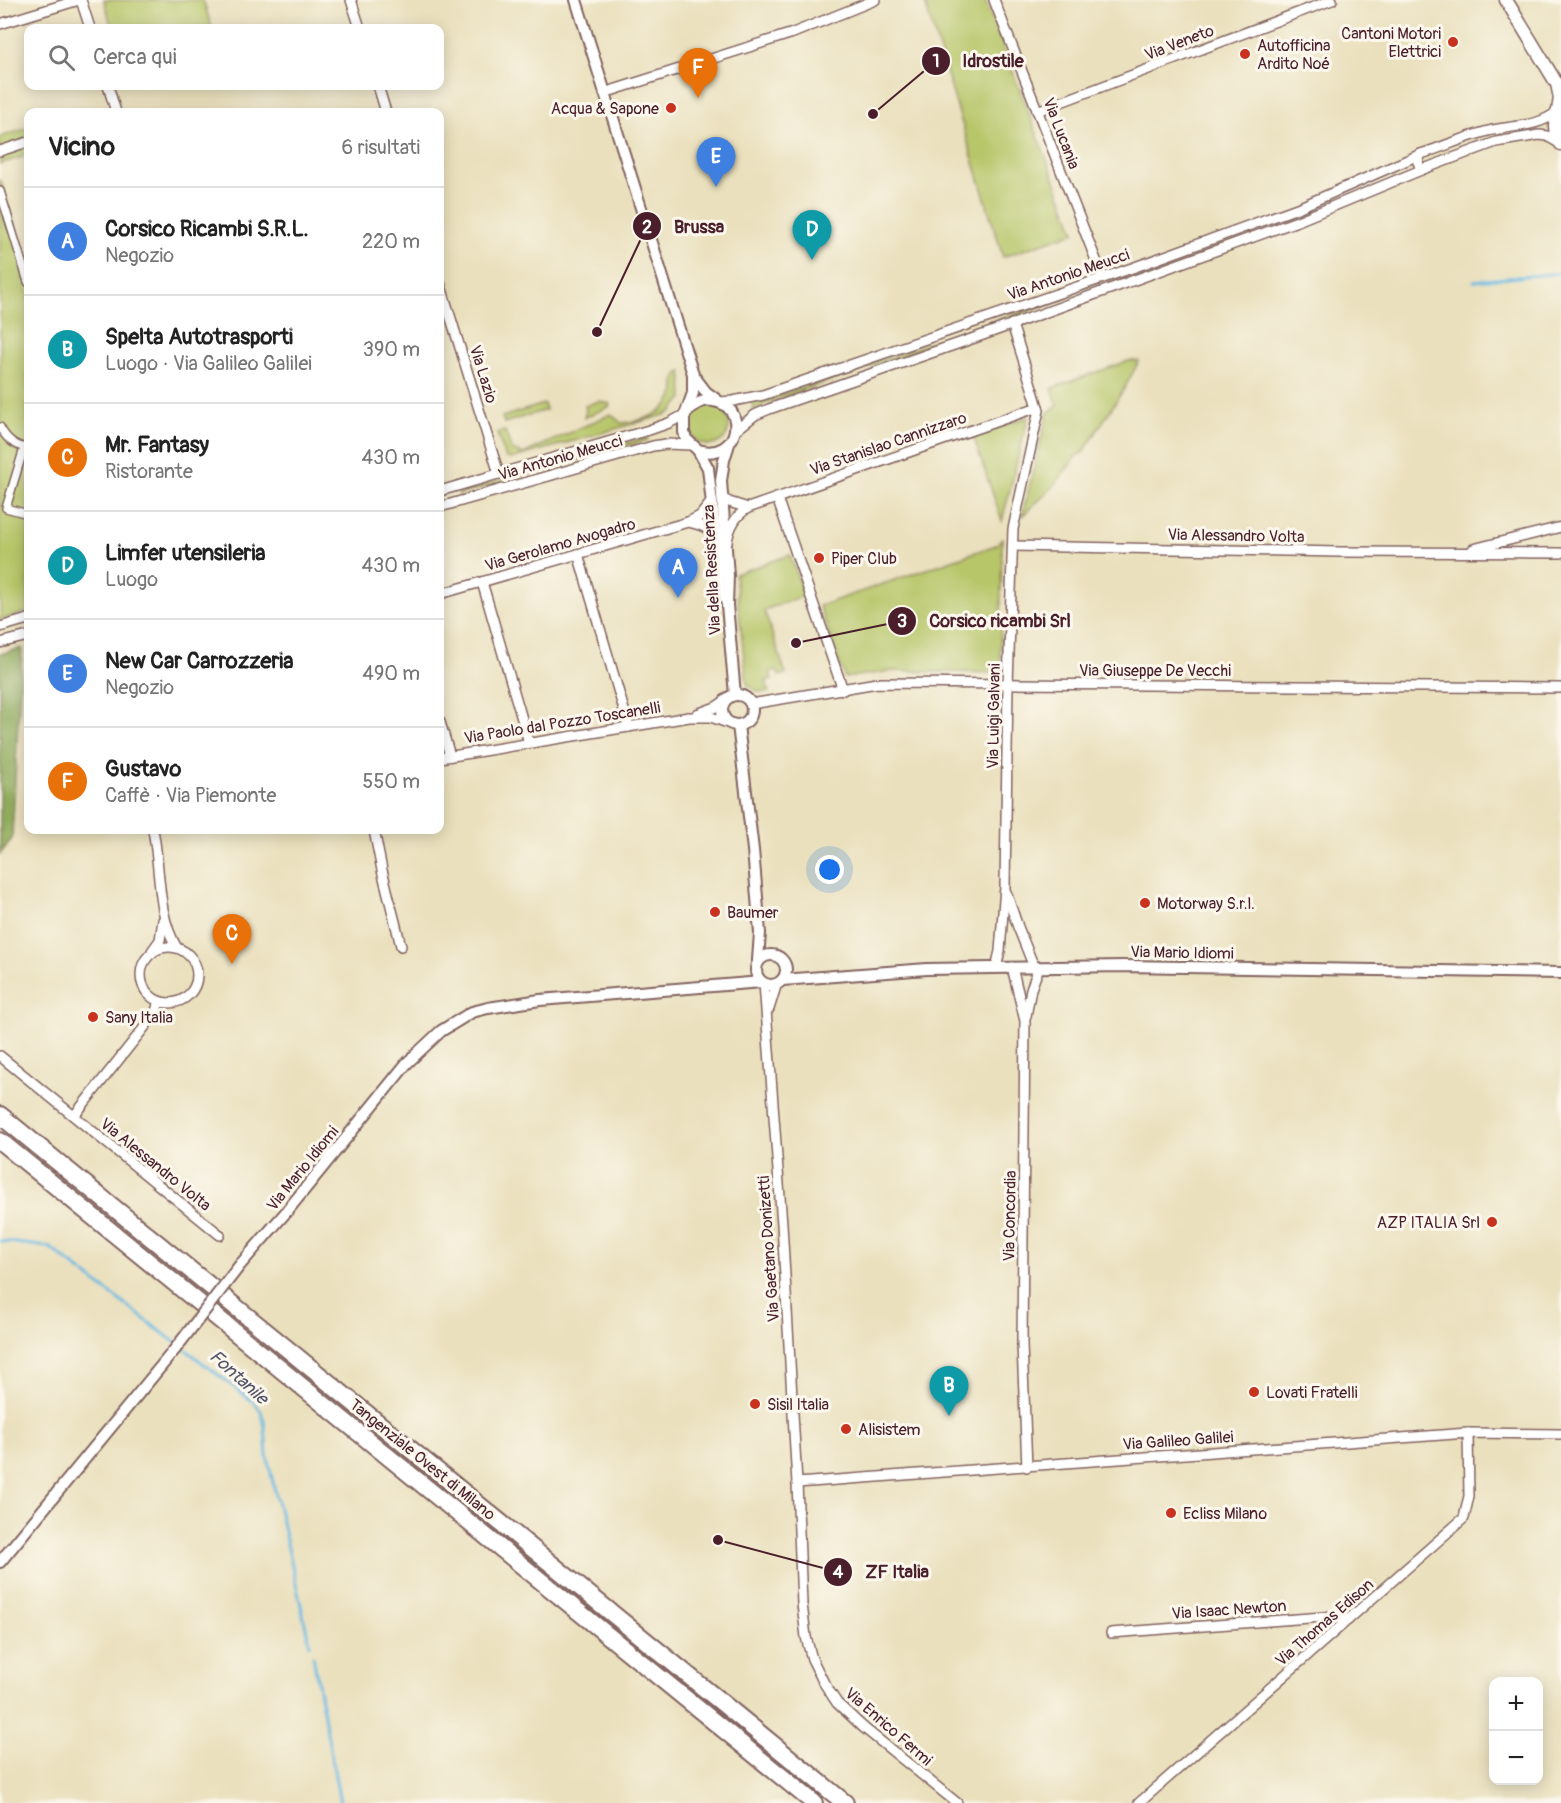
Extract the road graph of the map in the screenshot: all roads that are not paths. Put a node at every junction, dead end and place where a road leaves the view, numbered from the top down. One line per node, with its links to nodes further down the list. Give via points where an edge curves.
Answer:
1 (80, 0): 8 (street); 9 (street)
2 (351, 0): 10 (street)
3 (576, 0): 14 (street)
4 (875, 0): 14 (street, via 793,33)
5 (994, 0): 18 (street, Via Lucania)
6 (1332, 0): 18 (street, Via Veneto)
7 (1506, 0): 11 (main road)
8 (0, 24)
9 (89, 24)
10 (359, 24)
11 (1559, 86): 17 (main road)
12 (109, 90): 15 (street)
13 (379, 90): 16 (street)
14 (604, 93): 29 (street)
15 (115, 108)
16 (385, 108)
17 (1560, 109): 20 (main road, via 1554,129); 22 (street, Via Antonio Meucci, via 1541,122 1484,132)
18 (1037, 111): 26 (street, Via Lucania)
19 (24, 143): 21 (street)
20 (1561, 144): 23 (street, Via Antonio Meucci, via 1539,135 1496,142)
21 (0, 151)
22 (1421, 154): 23 (street); 26 (street, Via Antonio Meucci, via 1300,207)
23 (1421, 170): 28 (street, Via Antonio Meucci, via 1300,220)
24 (0, 190): 25 (street)
25 (24, 269)
26 (1103, 278): 30 (street, Via Antonio Meucci, via 763,395)
27 (444, 297): 39 (street, Via Lazio)
28 (1012, 324): 31 (street); 34 (street, Via Antonio Meucci, via 769,409 754,415)
29 (693, 375): 30 (street); 32 (street, via 693,393)
30 (719, 402): 32 (street, via 702,401); 34 (street, via 731,411)
31 (1038, 406): 41 (street, Via Stanislao Cannizzaro); 49 (street, Via Luigi Galvani)
32 (686, 414): 37 (street, via 684,432); 39 (street, Via Antonio Meucci, via 650,430)
33 (0, 427): 36 (street, via 6,438)
34 (735, 431): 35 (street)
35 (729, 444): 37 (street, via 716,452); 42 (street, Via della Resistenza)
36 (24, 447)
37 (694, 447): 42 (street, via 708,468); 43 (street, Via Antonio Meucci, via 654,446)
38 (24, 454): 45 (street, via 6,507)
39 (499, 474): 40 (street, Via Antonio Meucci)
40 (444, 490)
41 (777, 498): 44 (street, Via Stanislao Cannizzaro); 63 (street)
42 (717, 499): 44 (street); 46 (street, Via Gerolamo Avogadro); 48 (street); 50 (street, Via della Resistenza)
43 (444, 506)
44 (748, 508): 50 (street, via 733,521)
45 (24, 513)
46 (688, 522): 48 (street, via 709,528); 53 (street, Via Gerolamo Avogadro)
47 (1561, 527): 51 (street, Via Alessandro Volta)
48 (715, 536): 56 (street)
49 (1013, 546): 51 (street, Via Alessandro Volta); 61 (street, Via Luigi Galvani)
50 (726, 548): 56 (street, Via della Resistenza)
51 (1459, 553): 52 (street, Via Alessandro Volta)
52 (1561, 553)
53 (578, 554): 54 (street, Via Gerolamo Avogadro); 69 (street)
54 (482, 582): 55 (street, Via Gerolamo Avogadro); 71 (street)
55 (444, 593)
56 (727, 605): 64 (street, Via della Resistenza)
57 (24, 620): 58 (street)
58 (0, 627)
59 (24, 637): 60 (street)
60 (0, 643)
61 (1008, 685): 62 (street, Via Giuseppe De Vecchi); 63 (street, Via Giuseppe De Vecchi, via 877,683); 76 (street, Via Luigi Galvani)
62 (1561, 688)
63 (843, 690): 66 (street, Via Giuseppe De Vecchi)
64 (735, 695): 65 (street); 66 (street)
65 (724, 701): 67 (street, Via Paolo dal Pozzo Toscanelli); 68 (street, via 723,716)
66 (751, 704): 68 (street, via 748,721)
67 (689, 717): 68 (street, Via Paolo dal Pozzo Toscanelli, via 711,717); 69 (street, Via Paolo dal Pozzo Toscanelli)
68 (733, 724): 78 (street, via 753,850)
69 (629, 727): 71 (street, Via Paolo dal Pozzo Toscanelli)
70 (444, 736): 72 (street)
71 (530, 743): 72 (street, Via Paolo dal Pozzo Toscanelli)
72 (450, 756): 73 (street, Via Paolo dal Pozzo Toscanelli)
73 (444, 757)
74 (154, 834): 77 (street)
75 (375, 834): 79 (street)
76 (1005, 886): 85 (street, Via Luigi Galvani); 87 (street, Via Luigi Galvani)
77 (164, 914): 80 (street); 81 (street, via 160,940)
78 (760, 933): 82 (street); 83 (street)
79 (401, 946)
80 (177, 948): 81 (street); 93 (street, via 194,961 194,988 172,1004)
81 (151, 952): 93 (street, via 141,967 141,984)
82 (775, 955): 83 (street, via 766,955); 86 (street)
83 (757, 964): 91 (street); 92 (street, via 757,976)
84 (1012, 967): 85 (street, Via Mario Idiomi); 87 (street, Via Mario Idiomi); 95 (street, Via Concordia)
85 (1036, 967): 88 (street, Via Mario Idiomi); 95 (street)
86 (786, 968): 89 (street); 90 (street)
87 (996, 968): 89 (street, Via Mario Idiomi)
88 (1561, 973)
89 (804, 978): 90 (street, Via Mario Idiomi)
90 (780, 981): 92 (street); 94 (street, Via Gaetano Donizetti)
91 (736, 983): 92 (street, Via Mario Idiomi); 105 (street, Via Mario Idiomi, bridge, via 488,1008 472,1012 441,1031 407,1063)
92 (763, 983): 94 (street, Via Gaetano Donizetti)
93 (159, 1002): 98 (street, via 155,1014)
94 (768, 1014): 104 (street, Via Gaetano Donizetti)
95 (1025, 1021): 103 (street, Via Concordia, via 1022,1345)
96 (0, 1056): 98 (street, Via Alessandro Volta)
97 (0, 1115): 109 (highway, Tangenziale Ovest di Milano)
98 (74, 1116): 100 (street, Via Alessandro Volta)
99 (0, 1141): 108 (highway, Tangenziale Ovest di Milano)
100 (220, 1235)
101 (1468, 1434): 102 (street, Via Galileo Galilei); 103 (street, Via Galileo Galilei); 106 (street, Via Thomas Edison, via 1469,1496 1464,1518)
102 (1561, 1434)
103 (1027, 1467): 104 (street, Via Galileo Galilei)
104 (797, 1483): 110 (street, Via Enrico Fermi, via 806,1637 824,1683 864,1728)
105 (0, 1562)
106 (1348, 1620): 107 (street, Via Isaac Newton, via 1336,1616); 111 (street, Via Thomas Edison)
107 (1111, 1633)
108 (814, 1803)
109 (845, 1803)
110 (957, 1803)
111 (1139, 1803)

